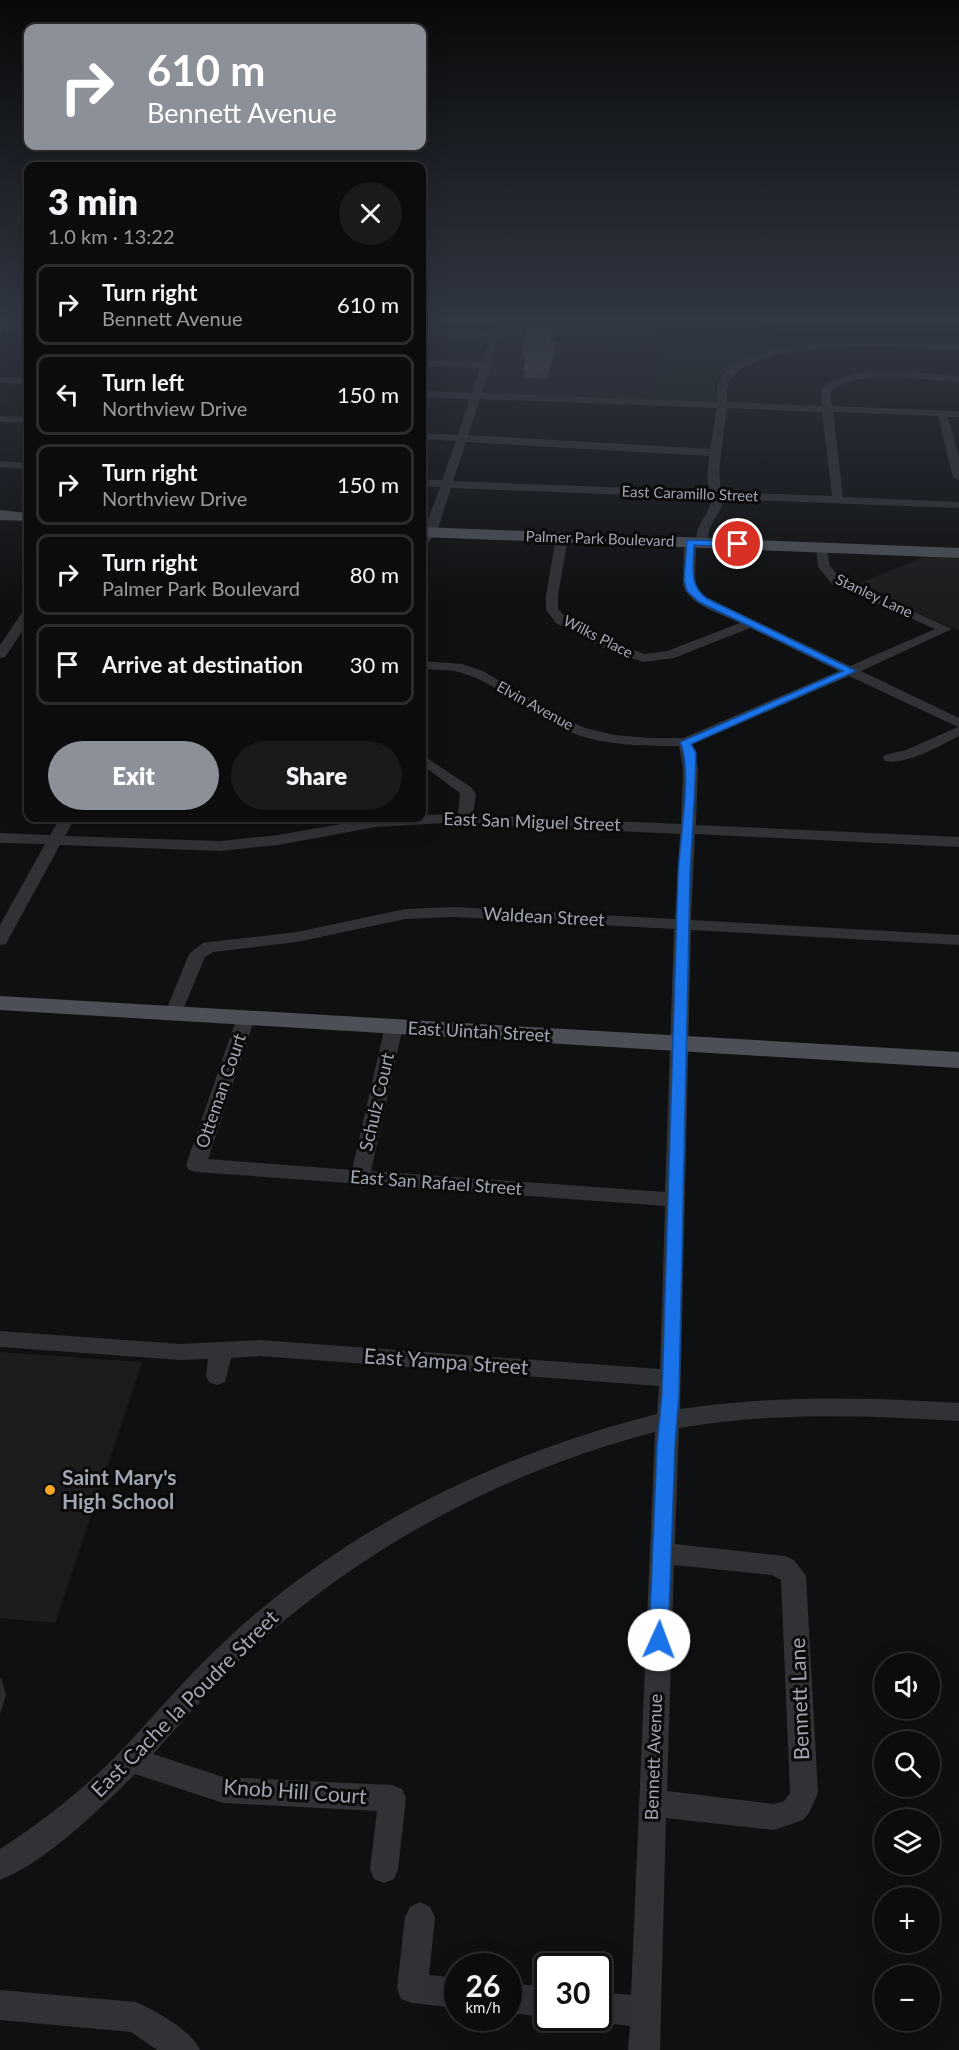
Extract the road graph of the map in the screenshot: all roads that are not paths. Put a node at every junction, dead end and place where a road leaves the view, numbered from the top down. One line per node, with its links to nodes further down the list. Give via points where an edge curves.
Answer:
1 (942, 413): 12 (street)
2 (471, 414): 8 (street)
3 (721, 414): 9 (street)
4 (828, 414): 16 (street)
5 (0, 419): 6 (street)
6 (24, 420)
7 (426, 436): 8 (street)
8 (463, 438): 9 (street); 14 (street)
9 (716, 453): 15 (street)
10 (0, 464): 11 (street)
11 (24, 466)
12 (959, 477)
13 (426, 483): 14 (street, East Caramillo Street)
14 (447, 484): 15 (street, East Caramillo Street); 20 (street)
15 (716, 495): 16 (street, East Caramillo Street); 23 (street, via 715,508)
16 (838, 500): 17 (street, East Caramillo Street)
17 (959, 506)
18 (0, 515): 19 (main road)
19 (24, 517)
20 (426, 531)
21 (426, 536): 22 (main road, Palmer Park Boulevard)
22 (562, 538): 23 (main road, Palmer Park Boulevard); 27 (street, Wilks Place, via 552,610 561,620 617,650 637,657 661,657)
23 (696, 542): 24 (main road, Palmer Park Boulevard); 27 (street, via 689,580 691,591)
24 (822, 548): 25 (main road, Palmer Park Boulevard); 31 (street, Stanley Lane, via 824,567 837,581 946,629)
25 (959, 553)
26 (24, 620): 28 (street)
27 (751, 623): 31 (street)
28 (10, 642): 29 (street)
29 (0, 654)
30 (426, 666): 34 (street, Elvin Avenue, via 462,668 478,674 591,735)
31 (851, 671): 32 (street); 34 (street)
32 (959, 723)
33 (959, 731): 35 (street)
34 (685, 742): 41 (street, Bennett Avenue, via 690,753)
35 (890, 758)
36 (426, 762): 37 (street, via 466,790)
37 (465, 818): 38 (street, East San Miguel Street); 41 (street, East San Miguel Street)
38 (426, 819)
39 (65, 822): 43 (street)
40 (378, 822): 43 (street, East San Miguel Street, via 220,846)
41 (687, 829): 44 (street, East San Miguel Street); 45 (street, Bennett Avenue)
42 (0, 838): 43 (street, East San Miguel Street)
43 (54, 840): 46 (street)
44 (959, 842)
45 (682, 924): 47 (street, Waldean Street); 49 (street, Waldean Street, via 432,912 297,937 218,944 198,954); 52 (street, Bennett Avenue)
46 (0, 940)
47 (959, 940)
48 (0, 1003): 49 (main road, East Uintah Street)
49 (174, 1013): 50 (main road, East Uintah Street)
50 (246, 1017): 51 (main road, East Uintah Street); 54 (street, Otteman Court)
51 (394, 1026): 52 (main road, East Uintah Street); 55 (street, Schulz Court)
52 (680, 1044): 53 (main road, East Uintah Street); 56 (street, Bennett Avenue)
53 (959, 1059)
54 (196, 1165): 55 (street, East San Rafael Street)
55 (360, 1177): 56 (street, East San Rafael Street)
56 (676, 1200): 60 (street, Bennett Avenue)
57 (0, 1339): 58 (street, East Yampa Street, via 181,1352)
58 (221, 1350): 59 (street); 60 (street, East Yampa Street, via 260,1348)
59 (217, 1376)
60 (671, 1378): 62 (street, Bennett Avenue)
61 (959, 1412): 62 (street, via 860,1405 801,1406)
62 (669, 1420): 63 (street, Bennett Avenue); 64 (street, East Cache la Poudre Street, via 510,1472 376,1540 311,1584 247,1636)
63 (662, 1553): 65 (street, Bennett Avenue); 65 (street, Bennett Lane, via 772,1564 785,1567 793,1576 804,1793 800,1805 789,1815 774,1817)
64 (130, 1760): 66 (street, East Cache la Poudre Street, via 62,1823); 67 (street, Knob Hill Court, via 223,1790 392,1798)
65 (653, 1803): 72 (street, Bennett Avenue)
66 (0, 1866)
67 (384, 1869)
68 (420, 1917): 69 (street, via 412,1988)
69 (444, 1991)
70 (0, 2005): 73 (street, via 136,2017)
71 (612, 2008): 72 (street)
72 (645, 2012): 74 (street, Bennett Avenue)
73 (184, 2050)
74 (644, 2050)

